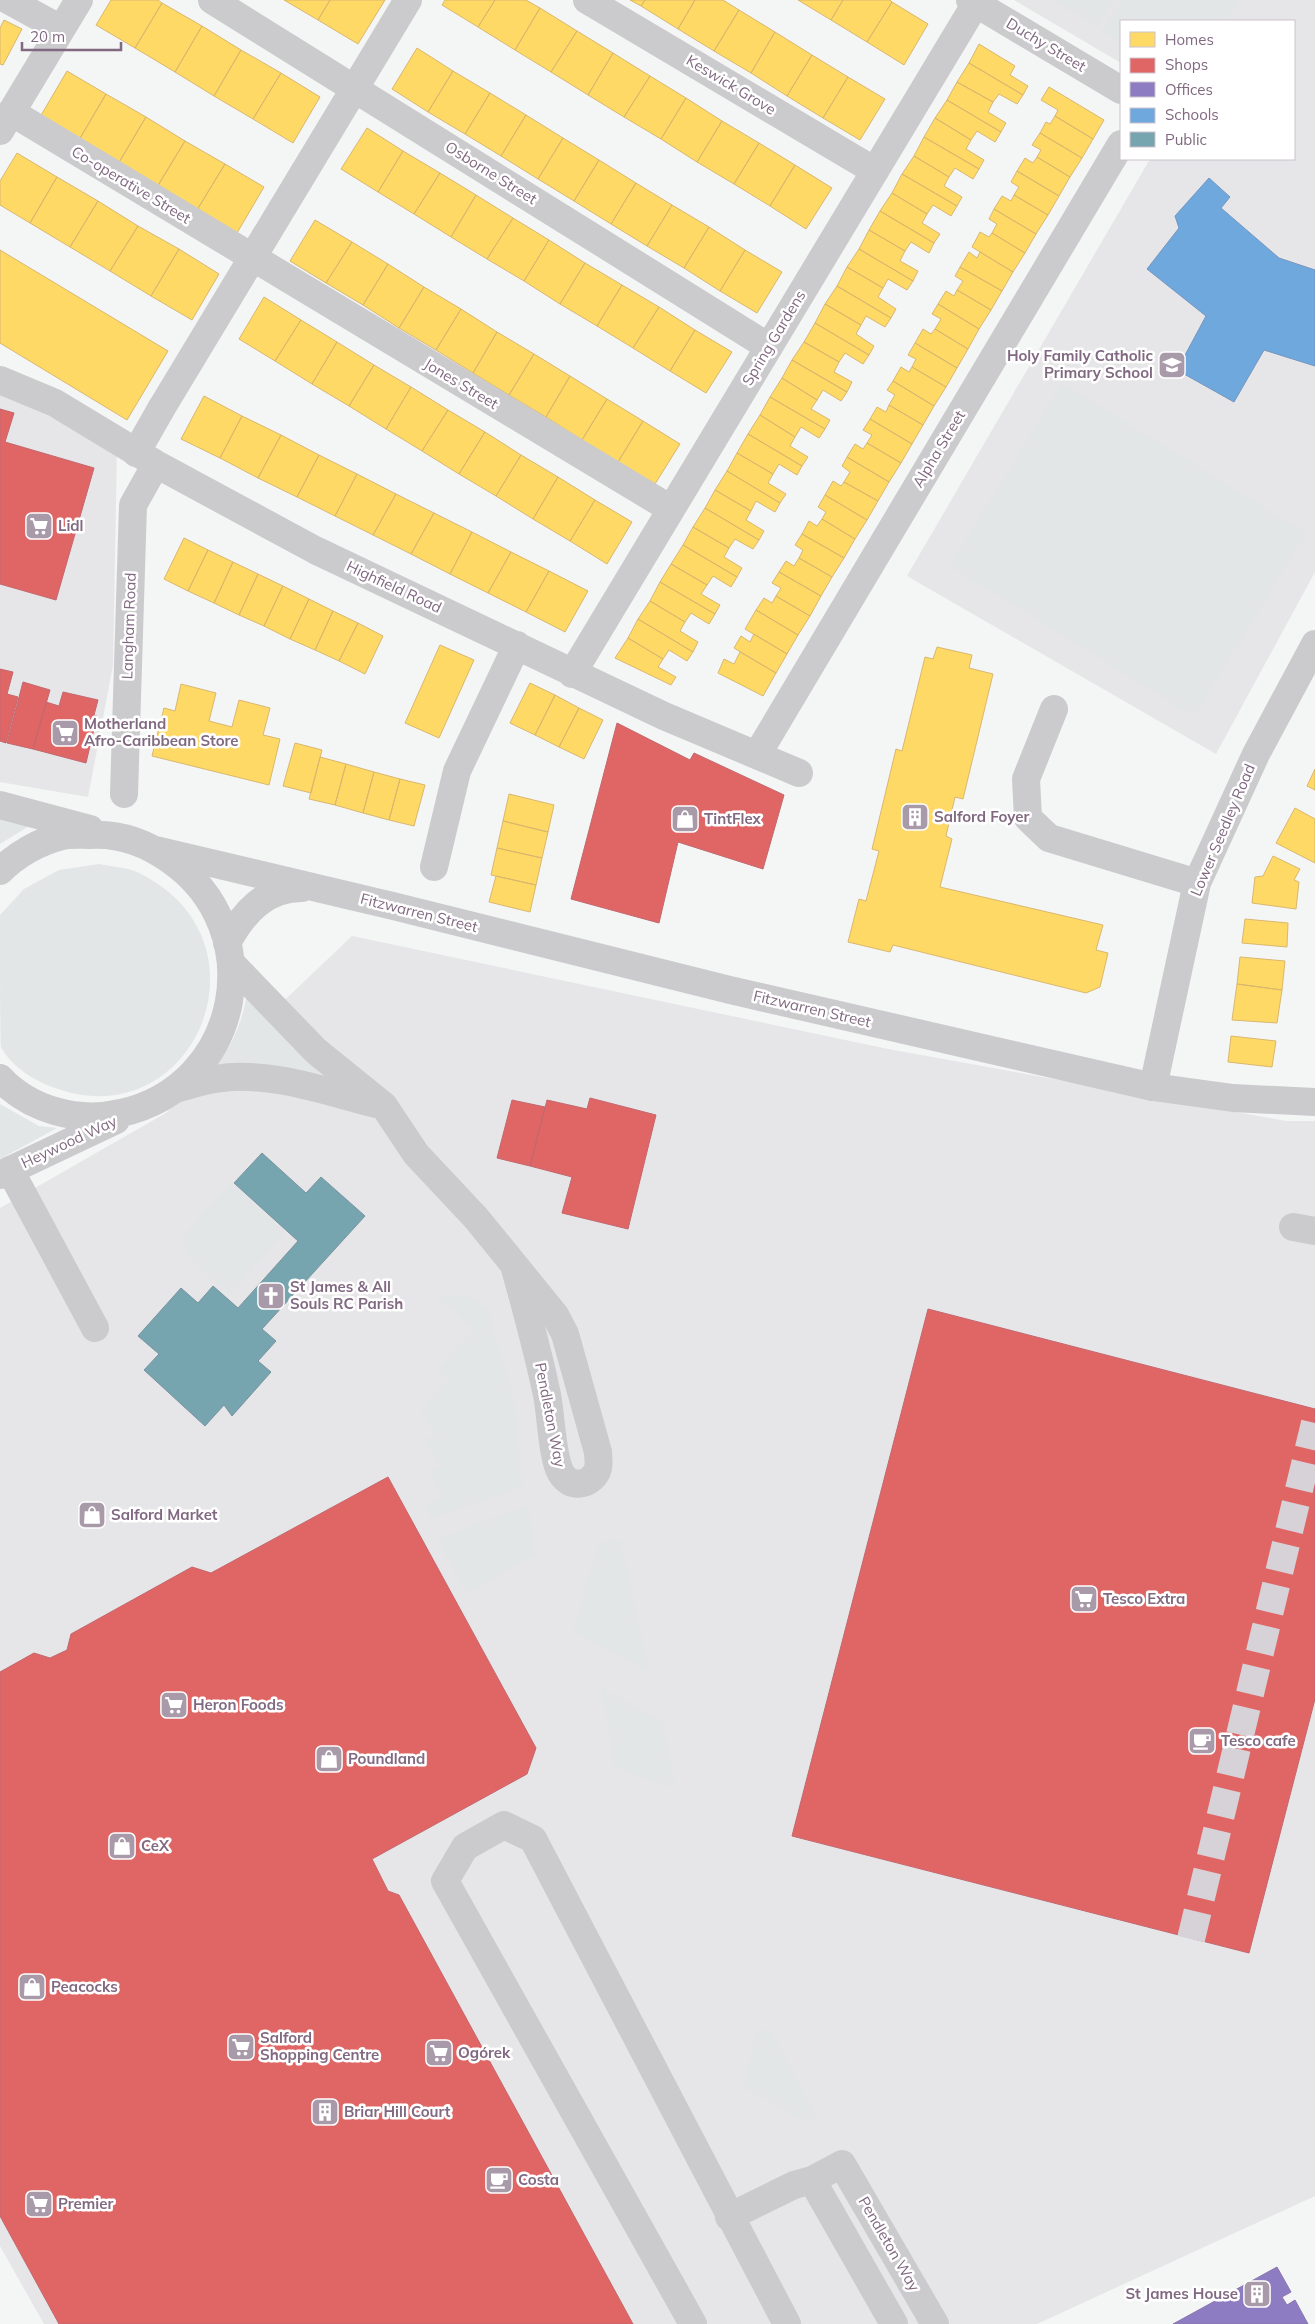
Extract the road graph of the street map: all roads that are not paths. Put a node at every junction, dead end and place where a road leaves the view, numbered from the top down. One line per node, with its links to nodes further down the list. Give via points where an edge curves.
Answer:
1 (8, 0): 7 (street)
2 (79, 0): 7 (street)
3 (212, 0): 8 (street, Osborne Street)
4 (408, 0): 8 (street, Langham Road)
5 (587, 0): 12 (street, Keswick Grove)
6 (973, 2): 9 (street, Duchy Street); 12 (street, Spring Gardens)
7 (61, 29): 10 (street)
8 (355, 88): 13 (street, Langham Road); 14 (street, Osborne Street)
9 (1120, 89)
10 (6, 122): 13 (street, Co-operative Street)
11 (1120, 146): 22 (street, Alpha Street)
12 (875, 171): 14 (street, Spring Gardens)
13 (251, 258): 16 (street, Langham Road, via 161,409); 17 (street, Jones Street)
14 (769, 347): 17 (street, Spring Gardens)
15 (0, 380): 16 (street, Highfield Road, via 55,403)
16 (146, 459): 19 (street, Highfield Road, via 314,550); 24 (street, Langham Road, via 133,505)
17 (671, 509): 20 (street, Spring Gardens)
18 (1315, 644): 30 (street, Lower Seedley Road, via 1256,754)
19 (517, 645): 20 (street, Highfield Road); 28 (street, via 457,771)
20 (572, 674): 22 (street, Highfield Road)
21 (1054, 709): 30 (street, via 1026,779 1028,818 1049,838)
22 (757, 755): 23 (street, Highfield Road)
23 (800, 773)
24 (124, 794)
25 (0, 805): 26 (street)
26 (107, 834): 27 (street); 29 (street, via 62,836 12,860)
27 (156, 850): 31 (street, Fitzwarren Street); 32 (street, via 186,871 208,895 220,920)
28 (434, 867)
29 (0, 871)
30 (1197, 883): 34 (street, Lower Seedley Road)
31 (314, 888): 32 (street, Fitzwarren Street, via 288,888 254,905 239,921); 34 (street, Fitzwarren Street, via 730,990)
32 (229, 953): 35 (street, via 228,1008 218,1038 204,1061); 37 (street, Pendleton Way, via 316,1051)
33 (0, 1078): 38 (street, via 38,1106 68,1114 100,1118)
34 (1153, 1087): 36 (street, Fitzwarren Street, via 1233,1098)
35 (178, 1088): 37 (street, via 216,1079 247,1078 290,1083); 38 (street)
36 (1315, 1102)
37 (384, 1106): 40 (street, Pendleton Way, via 416,1154 476,1218)
38 (138, 1110): 39 (street, Heywood Way)
39 (5, 1172): 41 (street)
40 (514, 1265): 40 (street, Pendleton Way, via 555,1315 565,1334 598,1452 598,1470 593,1478 582,1484 564,1478 558,1466 548,1396)
41 (95, 1328)
42 (812, 2180): 43 (street, via 794,2185); 46 (street); 47 (street, Pendleton Way, via 842,2164)
43 (729, 2217): 44 (street, via 532,1839 504,1824 465,1847 445,1881); 45 (street)
44 (693, 2324)
45 (787, 2324)
46 (894, 2324)
47 (935, 2324)

